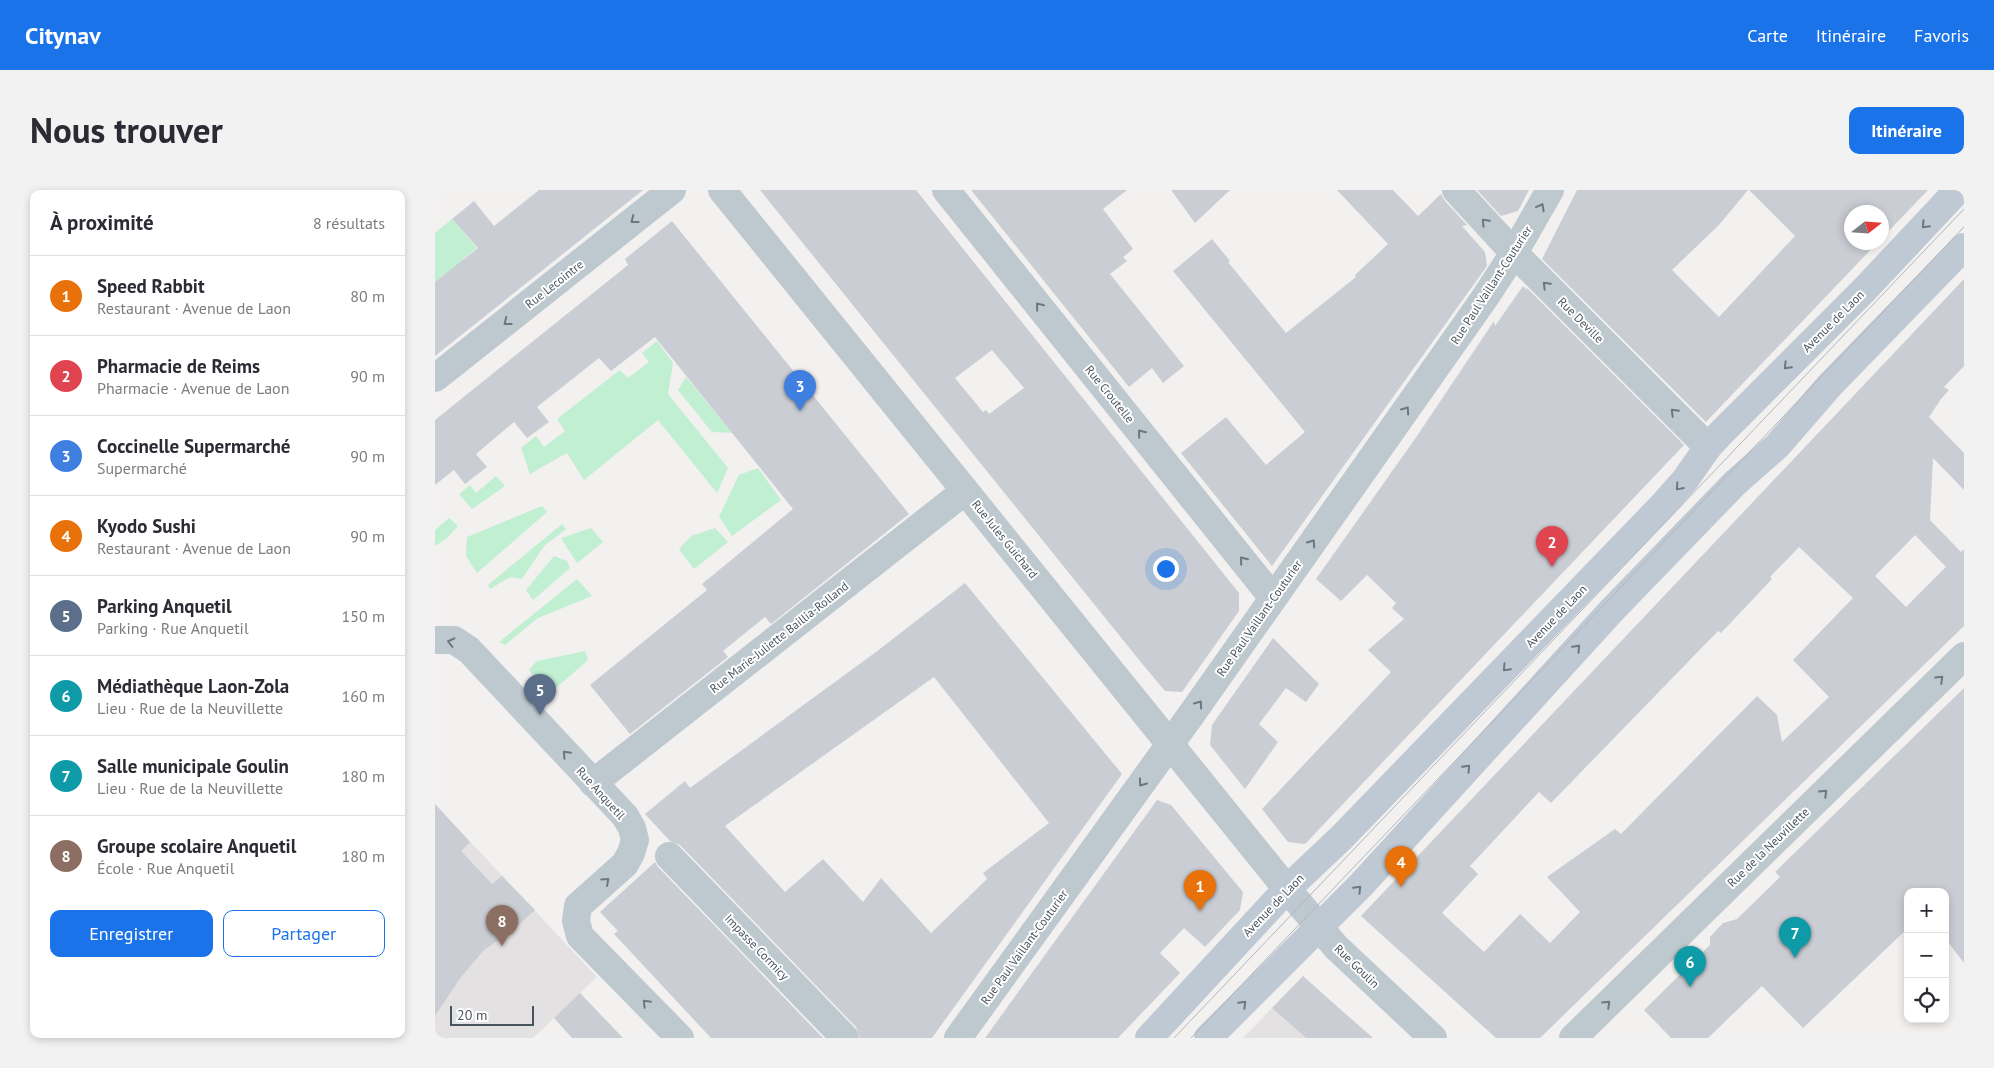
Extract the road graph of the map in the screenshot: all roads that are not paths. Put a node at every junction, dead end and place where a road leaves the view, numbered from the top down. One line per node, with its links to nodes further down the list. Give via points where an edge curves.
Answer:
1 (672, 190): 9 (street, Rue Lecointre, one-way to 9)
2 (722, 190): 11 (street, Rue Jules Guichard)
3 (946, 190): 12 (street, Rue Croutelle, one-way to 3)
4 (1455, 190): 8 (street, Rue Deville, one-way to 4)
5 (1550, 190): 8 (street, Rue Paul Vaillant-Couturier, one-way to 5)
6 (1959, 190): 10 (main road, Avenue de Laon, one-way to 10)
7 (1964, 247): 19 (main road, one-way to 7, via 1361,886 1613,609 1735,483 1777,446 1829,386)
8 (1515, 253): 10 (street, Rue Deville, one-way to 8); 12 (street, Rue Paul Vaillant-Couturier, one-way to 8)
9 (435, 378)
10 (1708, 447): 18 (main road, Avenue de Laon, one-way to 18, via 1685,480 1654,514)
11 (965, 491): 15 (street, Rue Jules Guichard); 16 (street, Rue Marie-Juliette Baillia-Rolland)
12 (1273, 598): 15 (street, Rue Paul Vaillant-Couturier, one-way to 12)
13 (435, 640): 16 (street, Rue Anquetil, one-way to 13, via 469,650 454,640)
14 (1964, 656): 26 (street, Rue de la Neuvillette, one-way to 14)
15 (1170, 744): 18 (street, Rue Jules Guichard); 22 (street, Rue Paul Vaillant-Couturier, one-way to 22)
16 (593, 783): 20 (street, Rue Anquetil, one-way to 16, via 580,936 575,921 578,906 625,864 635,840 625,816)
17 (669, 856): 21 (street, Impasse Cormicy)
18 (1287, 889): 19 (street, Rue Goulin); 23 (main road, Avenue de Laon)
19 (1320, 926): 24 (main road, one-way to 19); 25 (street, Rue Goulin, via 1336,947)
20 (680, 1038)
21 (845, 1038)
22 (958, 1038)
23 (1149, 1038)
24 (1208, 1038)
25 (1433, 1038)
26 (1573, 1038)

